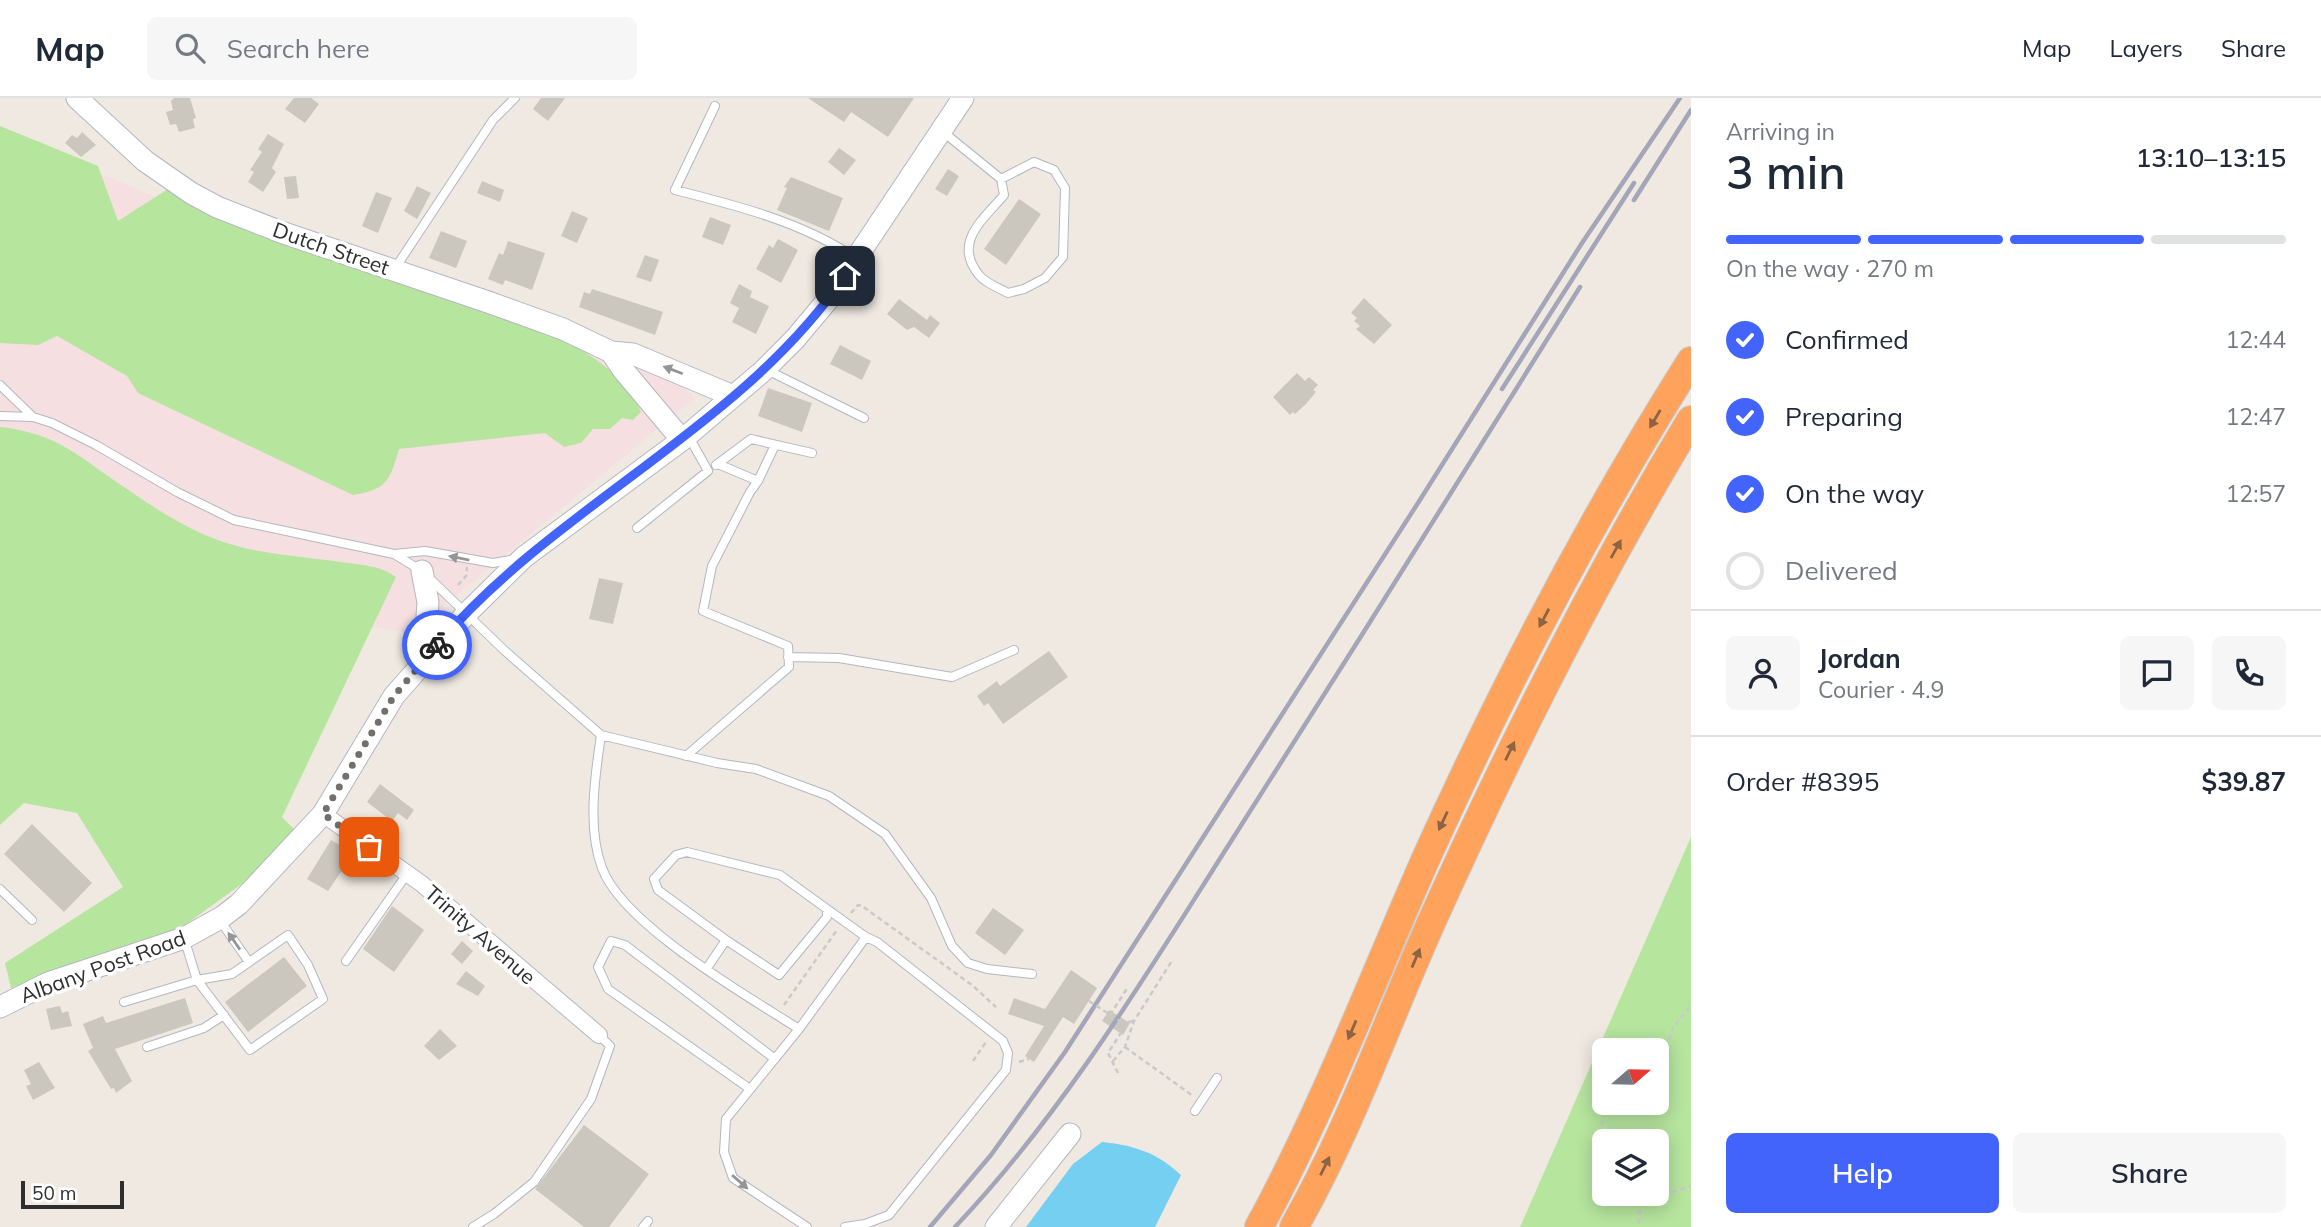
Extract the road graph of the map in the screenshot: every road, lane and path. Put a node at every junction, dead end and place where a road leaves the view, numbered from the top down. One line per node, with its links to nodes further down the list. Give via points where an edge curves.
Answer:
1 (77, 98): 8 (main road, Dutch Street, via 145,161 209,203)
2 (515, 98): 8 (lane, via 493,120)
3 (963, 98): 5 (main road, Albany Post Road)
4 (715, 106): 7 (lane, via 675,190 828,240)
5 (942, 131): 6 (lane); 7 (main road, Albany Post Road)
6 (1001, 179): 6 (lane, via 1004,195 969,237 968,253 980,276 1008,293 1045,278 1063,257 1065,188 1054,170 1034,162)
7 (856, 259): 11 (main road, Albany Post Road, via 824,304)
8 (394, 270): 9 (main road, Dutch Street, via 563,329)
9 (611, 352): 13 (main road, one-way to 9, via 633,354); 18 (main road)
10 (1691, 361): 88 (highway, one-way to 88, via 1603,508 1496,711 1300,1148)
11 (765, 369): 13 (main road, Albany Post Road); 16 (lane)
12 (0, 385): 15 (lane)
13 (733, 396): 18 (main road, Albany Post Road)
14 (0, 416): 15 (lane)
15 (33, 417): 25 (lane, via 96,445 234,520)
16 (864, 418)
17 (1691, 420): 89 (highway, one-way to 17, via 1523,725 1600,577)
18 (685, 437): 22 (lane); 26 (main road, Albany Post Road)
19 (775, 445): 20 (lane); 21 (lane, via 751,439); 23 (lane)
20 (812, 453)
21 (718, 464): 22 (lane); 23 (lane)
22 (708, 471): 24 (lane)
23 (758, 481): 32 (lane, via 712,566 703,611 788,646)
24 (637, 528)
25 (394, 554): 26 (lane, one-way to 25, via 493,563 425,551); 28 (lane)
26 (524, 557): 30 (main road, Albany Post Road)
27 (467, 566): 29 (path)
28 (422, 571): 30 (lane); 33 (main road, via 428,602)
29 (458, 585)
30 (467, 612): 33 (main road, Albany Post Road); 34 (lane)
31 (1014, 650): 32 (lane, via 952,677 839,658)
32 (788, 657): 35 (lane, via 789,667)
33 (424, 661): 36 (main road, Albany Post Road, via 394,696)
34 (601, 735): 35 (lane); 50 (lane, via 595,833 602,869 620,900)
35 (686, 756): 51 (lane, via 756,769 829,796 884,834 931,898 952,946 968,963 988,970)
36 (323, 814): 37 (street, Trinity Avenue); 41 (main road, Albany Post Road, via 259,885)
37 (407, 874): 48 (lane); 65 (street, Trinity Avenue)
38 (0, 889): 42 (lane)
39 (827, 909): 44 (lane); 46 (lane, via 827,917 779,975); 46 (lane, via 780,875 687,852 676,855 654,879 658,890)
40 (850, 914): 59 (path, via 862,906)
41 (219, 919): 45 (main road, Albany Post Road); 49 (lane, one-way to 41)
42 (32, 920)
43 (839, 928): 57 (path)
44 (866, 937): 64 (lane); 86 (lane, via 1003,1041 1008,1053 1006,1070 889,1215)
45 (184, 939): 52 (lane); 55 (main road, Albany Post Road)
46 (726, 940): 50 (lane)
47 (1173, 959): 62 (path)
48 (346, 961)
49 (249, 962): 52 (lane, via 232,974); 60 (lane, via 288,935 323,999 250,1050)
50 (707, 968): 64 (lane)
51 (1032, 974)
52 (197, 980): 56 (lane); 60 (lane)
53 (1128, 987): 61 (path)
54 (1089, 1001): 61 (path, bridge)
55 (2, 1002)
56 (124, 1002)
57 (783, 1005)
58 (1691, 1005): 66 (path)
59 (996, 1007)
60 (224, 1015): 68 (lane, via 204,1028)
61 (1110, 1015): 63 (path, bridge)
62 (1134, 1021): 63 (path); 69 (path)
63 (1127, 1023): 73 (path, via 1108,1053)
64 (799, 1030): 70 (lane)
65 (599, 1035): 84 (lane, via 610,1046 591,1098 534,1182)
66 (1669, 1038)
67 (983, 1044): 72 (path)
68 (147, 1047)
69 (1125, 1047): 73 (path); 78 (path)
70 (775, 1059): 77 (lane); 77 (lane, via 625,944 611,941 598,967 607,989)
71 (1029, 1059): 74 (path)
72 (973, 1061)
73 (1112, 1061): 75 (path)
74 (1016, 1063)
75 (1118, 1073)
76 (1217, 1078): 79 (lane)
77 (750, 1089): 85 (lane, one-way to 85, via 726,1119 724,1152 733,1178)
78 (1195, 1097)
79 (1195, 1111)
80 (1070, 1134): 87 (main road)
81 (1691, 1186): 82 (path)
82 (1669, 1193)
83 (1640, 1206): 90 (path)
84 (473, 1227)
85 (807, 1227)
86 (845, 1227)
87 (996, 1227)
88 (1259, 1227)
89 (1294, 1227)
90 (1639, 1227)

